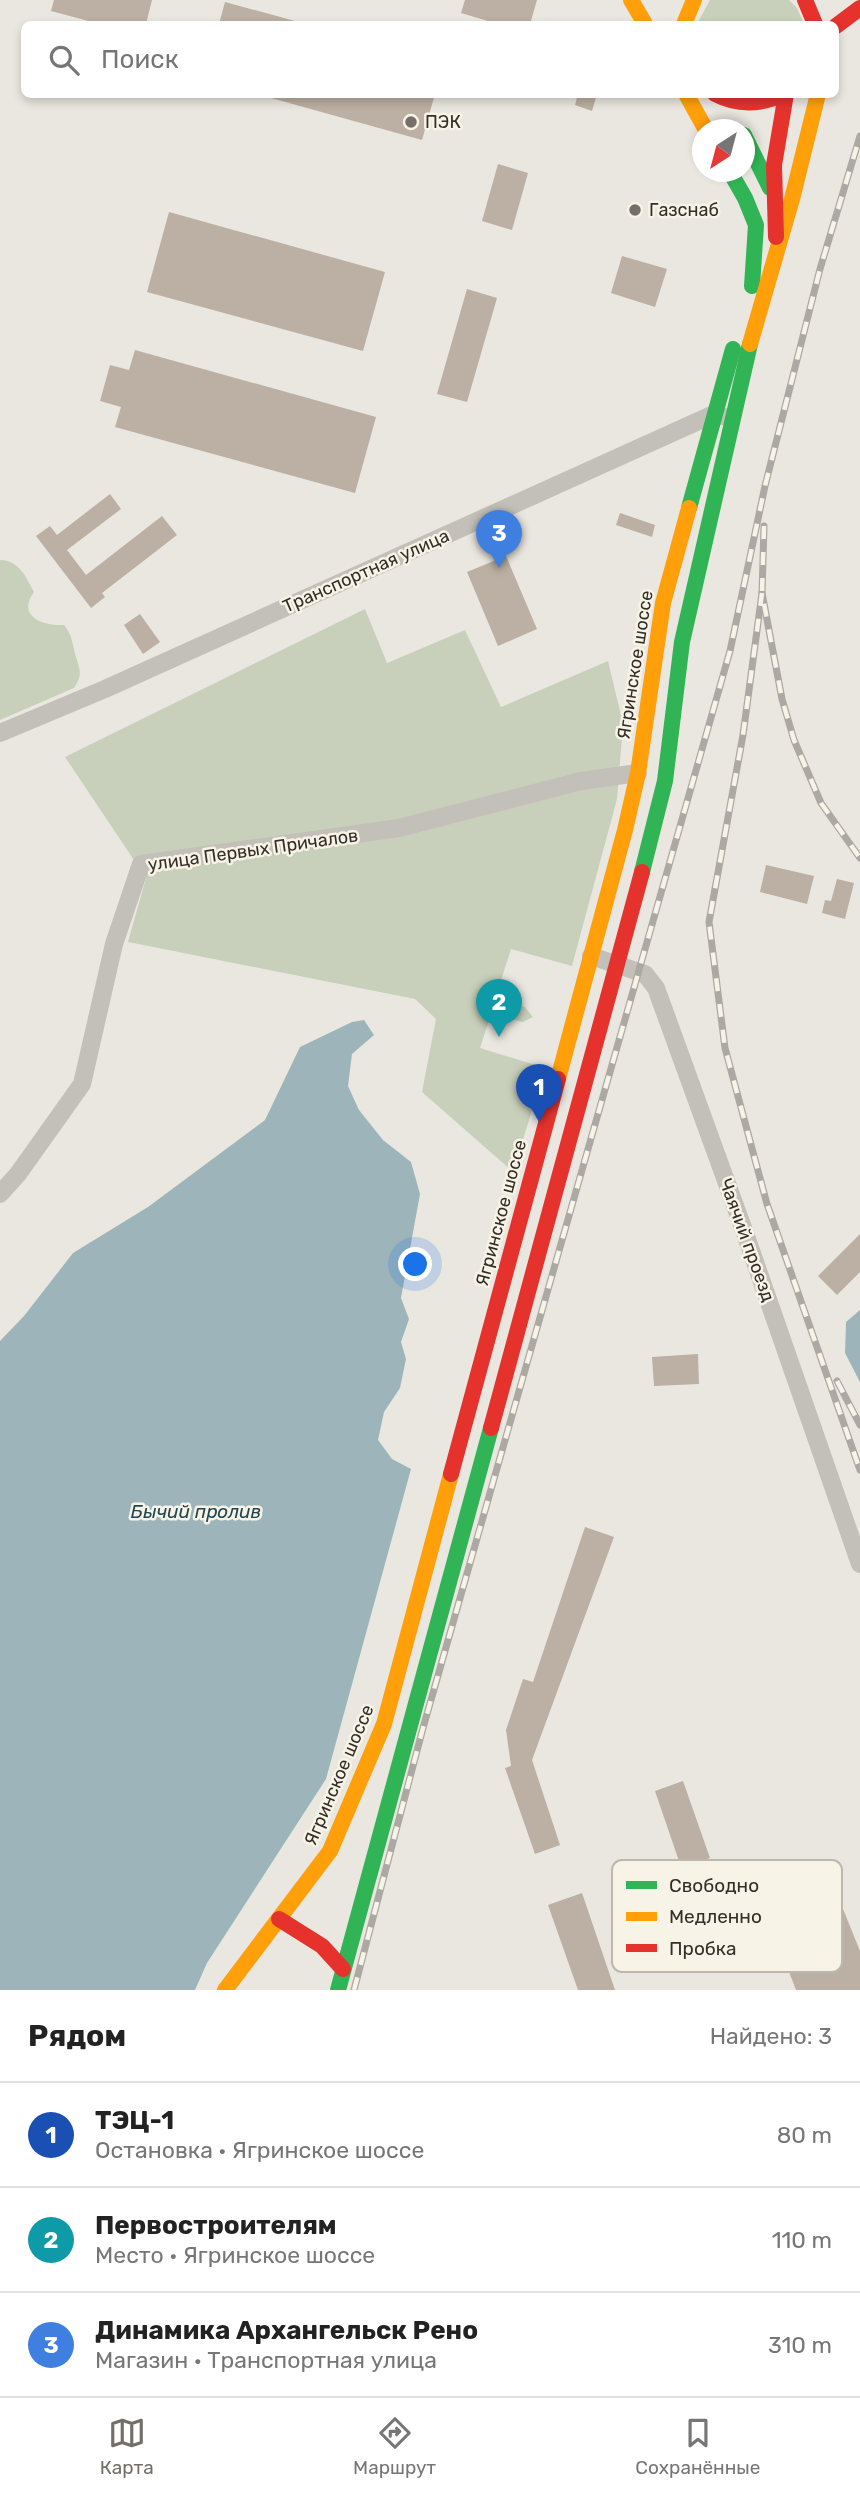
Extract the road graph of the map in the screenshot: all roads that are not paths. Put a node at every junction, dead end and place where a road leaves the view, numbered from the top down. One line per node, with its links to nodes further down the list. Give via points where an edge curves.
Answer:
1 (631, 0): 9 (main road)
2 (674, 0): 10 (main road)
3 (694, 0): 10 (main road)
4 (805, 0): 11 (main road)
5 (848, 0): 6 (main road)
6 (858, 0)
7 (860, 8): 12 (main road)
8 (860, 16): 13 (main road)
9 (643, 21)
10 (685, 21)
11 (814, 21)
12 (839, 30)
13 (839, 31)
14 (687, 98): 20 (main road)
15 (719, 98): 21 (main road)
16 (725, 98): 17 (main road, via 745,104)
17 (777, 98)
18 (784, 98): 24 (main road)
19 (817, 98): 26 (main road)
20 (700, 119)
21 (734, 119)
22 (755, 157): 24 (main road)
23 (736, 182): 27 (main road, via 756,225)
24 (772, 191): 25 (main road)
25 (774, 219): 26 (main road); 27 (main road)
26 (777, 252): 29 (main road)
27 (752, 286): 28 (main road, Ягринское шоссе)
28 (714, 414): 29 (street); 30 (street, Транспортная улица); 31 (main road, Ягринское шоссе, via 663,603)
29 (732, 419): 33 (main road, via 682,642 666,781)
30 (0, 733)
31 (638, 773): 32 (main road, Ягринское шоссе); 34 (street, улица Первых Причалов, via 581,781 399,828 141,864 114,944 82,1084)
32 (591, 956): 33 (street, Чаячий проезд); 36 (main road, Ягринское шоссе, via 384,1724 330,1851)
33 (617, 964): 35 (street, Чаячий проезд, via 645,974 656,988); 37 (main road)
34 (0, 1195)
35 (860, 1564)
36 (279, 1919): 37 (main road, via 322,1946); 38 (main road, Ягринское шоссе)
37 (343, 1969): 39 (main road)
38 (225, 1990)
39 (338, 1990)

